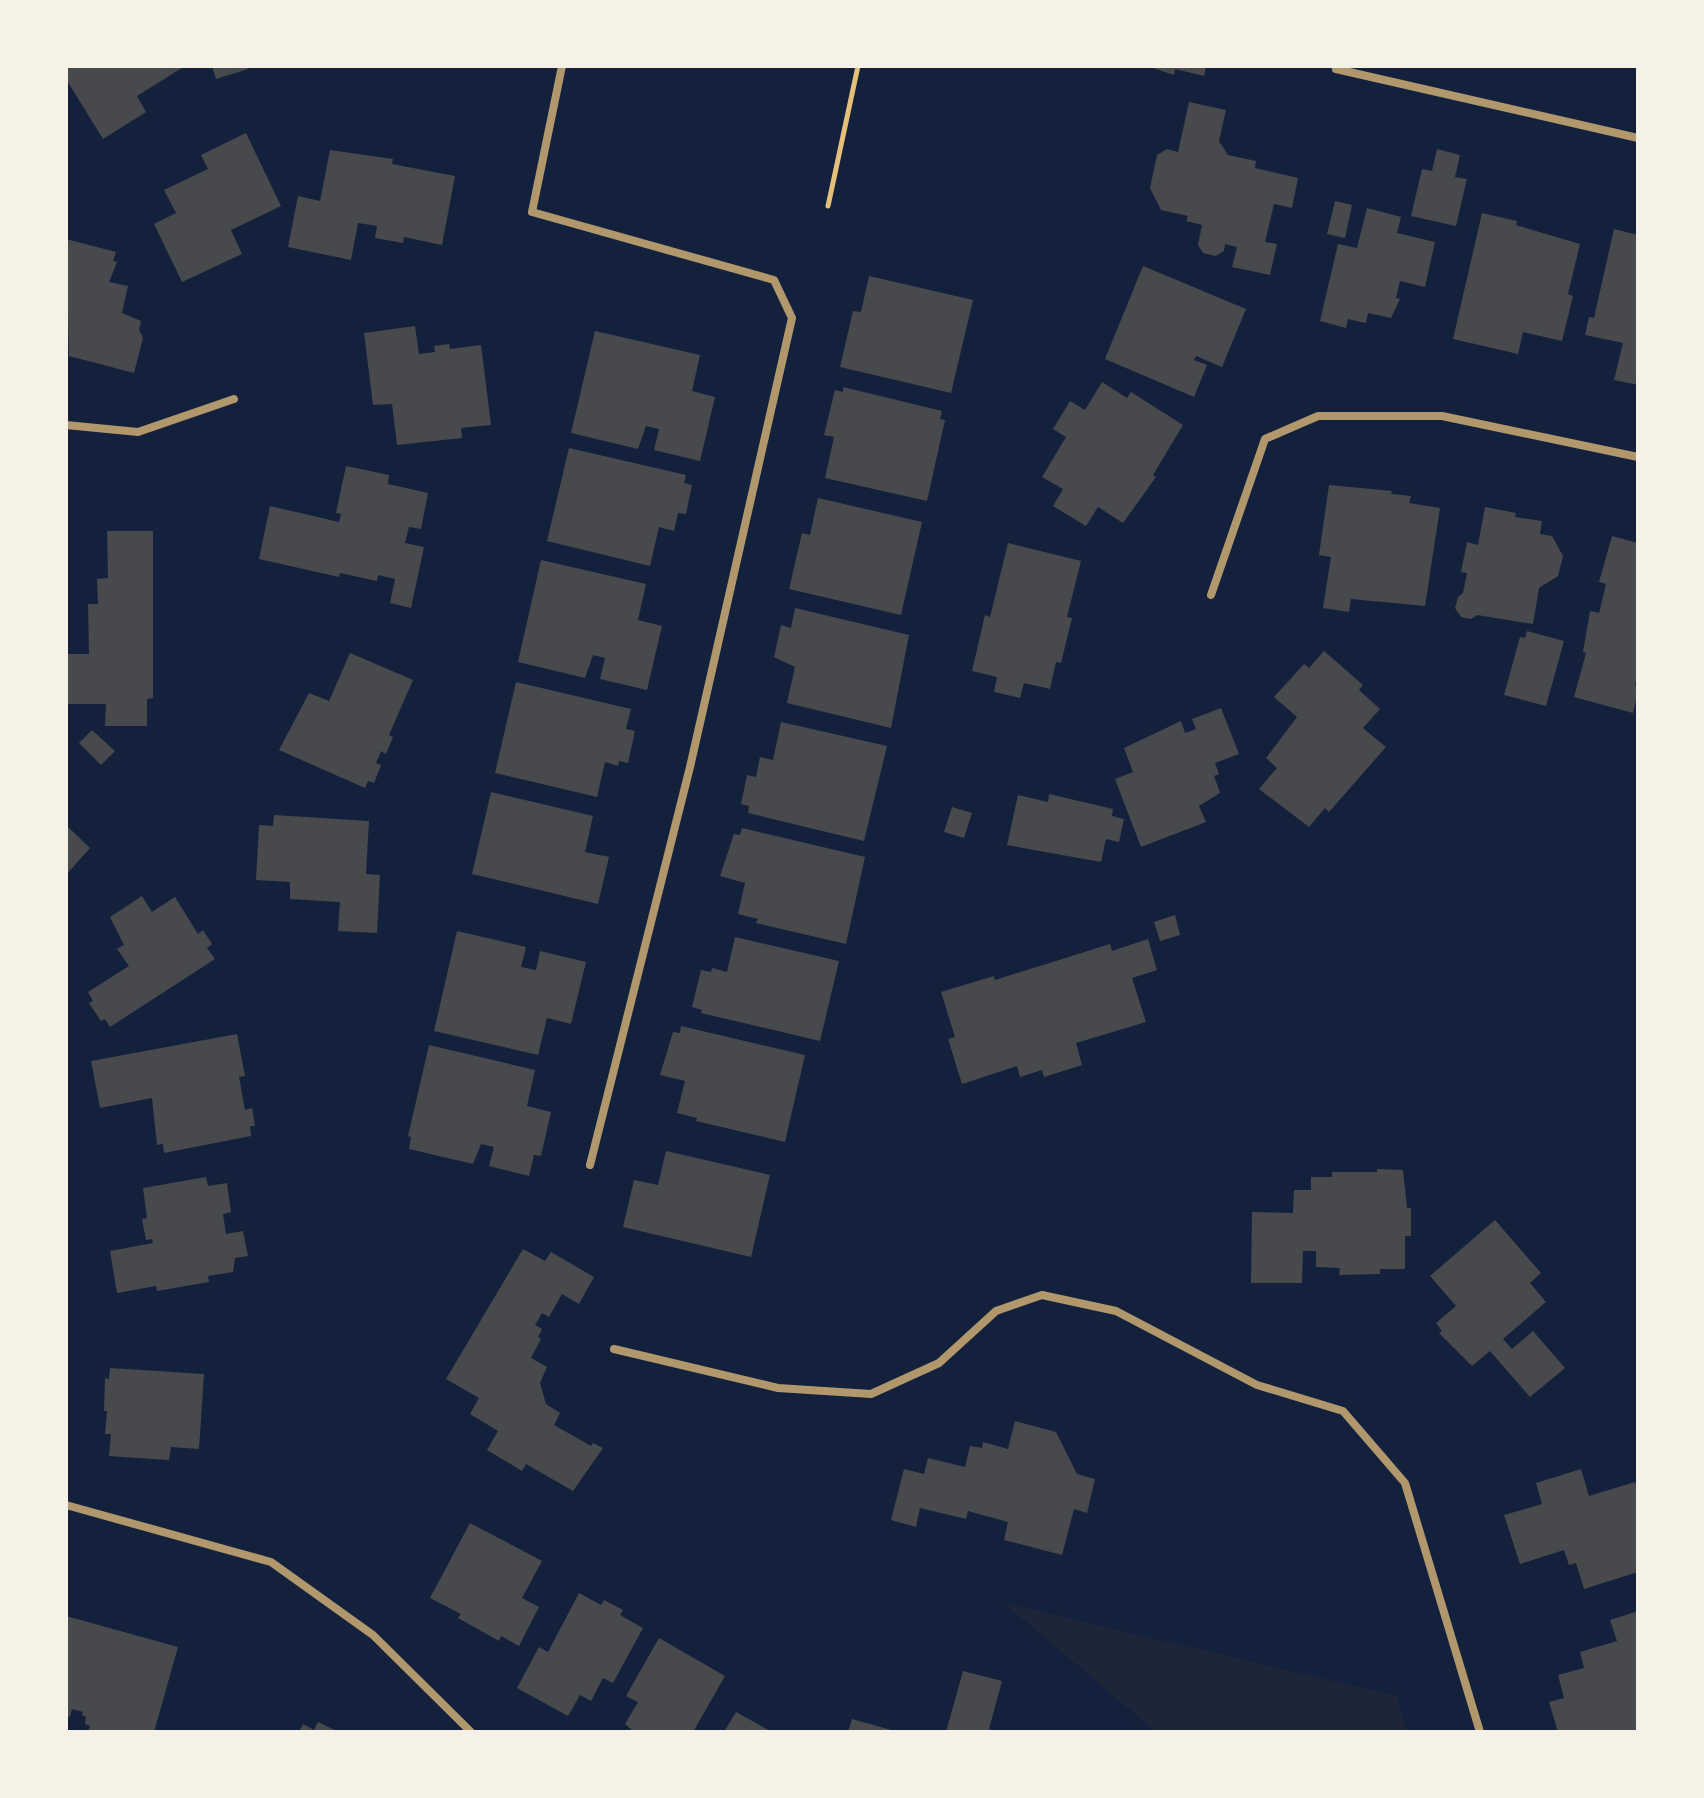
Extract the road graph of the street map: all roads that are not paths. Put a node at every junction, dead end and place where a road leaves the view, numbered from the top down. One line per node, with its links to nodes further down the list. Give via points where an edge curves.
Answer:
1 (562, 66): 8 (street, via 532,212 774,280 792,318 690,767)
2 (1336, 69): 3 (street)
3 (1638, 138)
4 (234, 399): 5 (street, via 138,432)
5 (66, 425)
6 (1638, 457): 7 (street, via 1442,416 1318,416 1265,439)
7 (1211, 595)
8 (590, 1165)
9 (614, 1349): 12 (street, via 778,1388 871,1394 939,1363 996,1311 1042,1295 1116,1311 1257,1385 1343,1411 1405,1483)
10 (66, 1505): 11 (street, via 271,1562 373,1635)
11 (471, 1732)
12 (1480, 1732)

